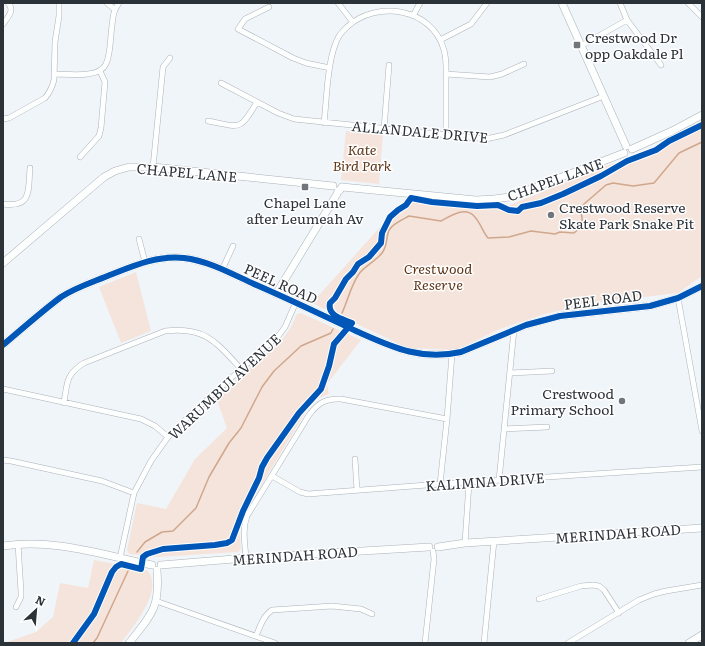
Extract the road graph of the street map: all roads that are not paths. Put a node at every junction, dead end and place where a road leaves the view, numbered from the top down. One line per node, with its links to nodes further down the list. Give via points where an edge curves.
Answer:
1 (8, 3): 18 (street, via 11,12)
2 (59, 3): 27 (street)
3 (107, 3): 13 (street)
4 (118, 3): 13 (street)
5 (338, 3): 17 (street)
6 (420, 3): 14 (street)
7 (487, 3): 19 (street, via 471,24)
8 (562, 3): 20 (main road)
9 (620, 3): 16 (street)
10 (688, 3): 15 (street)
11 (383, 6): 14 (street); 17 (street)
12 (269, 7): 25 (street, via 246,19 238,29 293,58)
13 (114, 10): 26 (street, via 106,65)
14 (414, 14): 19 (street, via 430,26)
15 (702, 17)
16 (627, 20): 20 (street); 24 (street)
17 (352, 21): 25 (street, via 339,35)
18 (3, 24)
19 (440, 40): 28 (street, via 444,51)
20 (581, 46): 30 (main road)
21 (170, 58): 40 (street, via 163,67)
22 (524, 64): 28 (street, via 490,77)
23 (389, 65): 36 (street)
24 (661, 65)
25 (330, 68): 35 (street)
26 (100, 71): 27 (street, via 89,75); 39 (street, via 105,82 102,128 99,136)
27 (54, 74): 33 (street, via 52,87 44,98)
28 (446, 74): 37 (street)
29 (221, 83): 31 (street, ALLANDALE DRIVE)
30 (604, 96): 37 (street, ALLANDALE DRIVE, via 504,135 486,139); 38 (main road)
31 (258, 102): 34 (street, via 246,120 236,126); 35 (street, ALLANDALE DRIVE, via 294,119)
32 (702, 115): 38 (main road, CHAPEL LANE, via 672,131)
33 (3, 120)
34 (208, 121)
35 (324, 123): 36 (street, ALLANDALE DRIVE)
36 (384, 129): 37 (street, ALLANDALE DRIVE)
37 (446, 135)
38 (627, 149): 42 (main road, CHAPEL LANE, via 520,194 501,198 476,200)
39 (80, 157)
40 (153, 167): 42 (main road, CHAPEL LANE); 47 (main road, CHAPEL LANE, via 129,167 104,177)
41 (30, 168): 43 (street, via 25,200 17,205)
42 (338, 188): 50 (main road, via 310,241)
43 (3, 204)
44 (139, 239): 46 (street)
45 (233, 246): 48 (street)
46 (145, 262): 48 (main road, PEEL ROAD, via 161,258 182,258); 54 (main road, PEEL ROAD, via 62,296)
47 (3, 263)
48 (222, 270): 50 (main road, PEEL ROAD)
49 (702, 286): 51 (main road, PEEL ROAD)
50 (276, 294): 52 (main road, PEEL ROAD)
51 (678, 298): 53 (main road, PEEL ROAD, via 650,306 560,316); 64 (street)
52 (296, 302): 55 (main road, PEEL ROAD, via 404,351 428,355); 56 (street, WARUMBUI AVENUE, via 282,331)
53 (514, 330): 55 (main road, PEEL ROAD); 58 (street)
54 (3, 346)
55 (452, 354): 61 (street)
56 (241, 369): 60 (street, via 219,345 206,336 180,329 165,331 74,369 68,378); 65 (street, WARUMBUI AVENUE)
57 (552, 371): 58 (street)
58 (510, 373): 63 (street)
59 (3, 389): 60 (street)
60 (64, 402): 65 (street, via 141,419 156,426)
61 (447, 420): 69 (street, via 341,398 327,399 309,415); 72 (street)
62 (547, 427): 63 (street)
63 (504, 429): 70 (street)
64 (702, 431)
65 (168, 437): 74 (street, WARUMBUI AVENUE, via 151,461)
66 (355, 459): 73 (street)
67 (3, 460): 74 (street, via 102,481)
68 (702, 467): 70 (street, KALIMNA DRIVE)
69 (272, 476): 73 (street, KALIMNA DRIVE, via 308,494); 82 (street, via 244,523)
70 (499, 480): 71 (street, KALIMNA DRIVE)
71 (469, 483): 72 (street, KALIMNA DRIVE); 77 (street)
72 (440, 484): 73 (street, KALIMNA DRIVE)
73 (357, 490)
74 (134, 493): 81 (street, WARUMBUI AVENUE)
75 (702, 528): 76 (main road, MERINDAH ROAD)
76 (494, 542): 77 (main road, MERINDAH ROAD); 95 (street)
77 (464, 543): 80 (main road, MERINDAH ROAD)
78 (18, 544): 79 (main road, MERINDAH ROAD); 81 (main road, MERINDAH ROAD, via 58,545); 87 (street, via 21,592)
79 (3, 546)
80 (433, 548): 82 (main road, MERINDAH ROAD); 94 (street)
81 (120, 558): 83 (main road, MERINDAH ROAD)
82 (246, 558): 83 (main road, MERINDAH ROAD)
83 (157, 567): 86 (main road)
84 (702, 585): 88 (street, via 654,594)
85 (539, 599): 88 (street, via 581,586 599,586)
86 (156, 601): 91 (street); 92 (main road, via 149,617)
87 (16, 608)
88 (619, 613): 96 (street)
89 (372, 614): 91 (street, via 361,609 332,606 272,610 264,618)
90 (702, 635): 97 (main road)
91 (256, 636): 93 (street)
92 (132, 642)
93 (275, 643)
94 (425, 643)
95 (484, 643)
96 (568, 643)
97 (689, 643)

